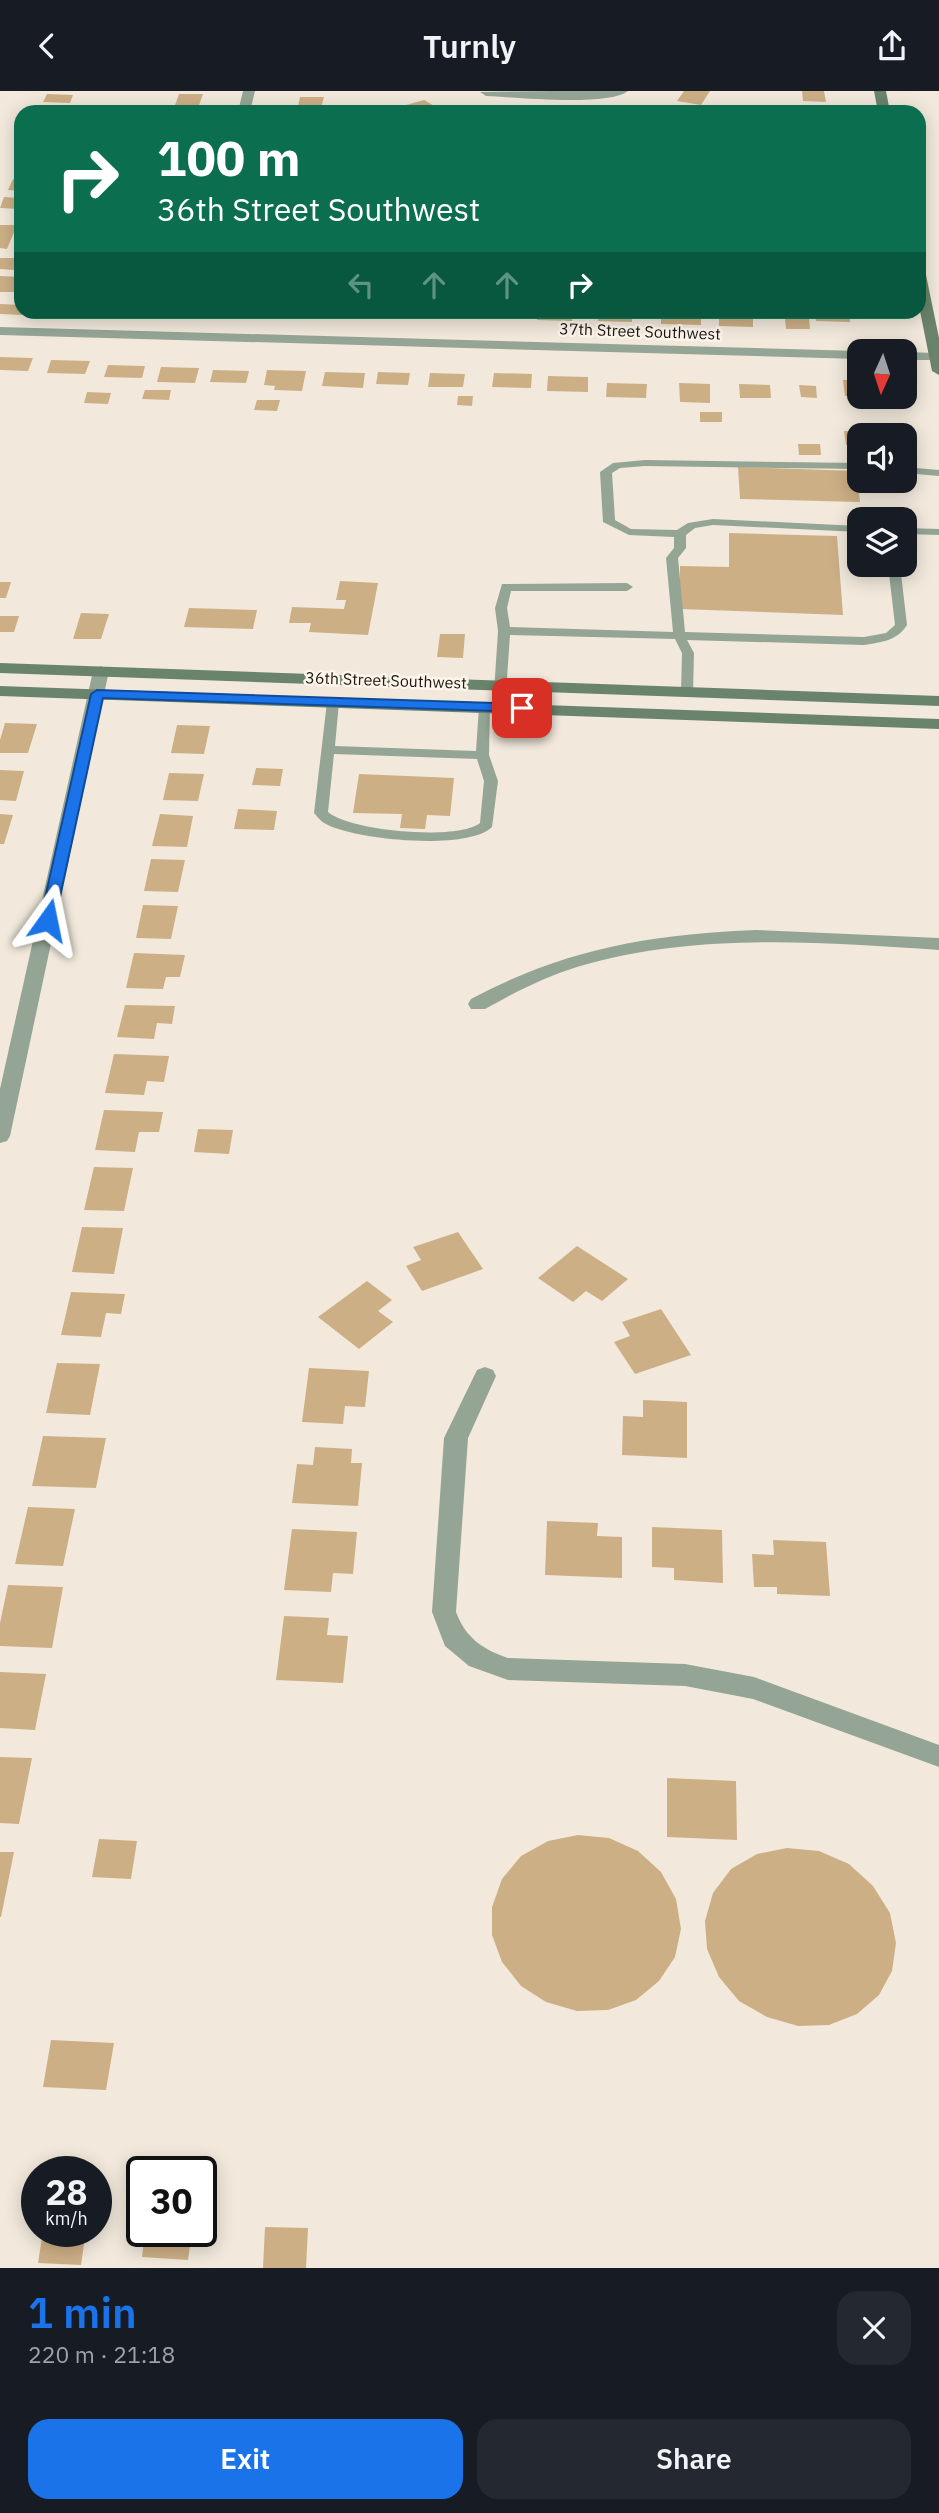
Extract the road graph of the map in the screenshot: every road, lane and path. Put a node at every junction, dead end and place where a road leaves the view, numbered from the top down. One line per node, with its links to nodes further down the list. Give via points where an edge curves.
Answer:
1 (622, 91): 2 (street, via 590,96)
2 (486, 92)
3 (926, 310): 7 (street)
4 (0, 331): 5 (street, 37th Street Southwest)
5 (847, 355)
6 (917, 359): 7 (street)
7 (937, 364)
8 (847, 466): 14 (lane, via 645,463 617,465 606,472 609,522 629,533)
9 (917, 471): 10 (lane)
10 (939, 473)
11 (847, 528): 14 (lane, via 713,521)
12 (917, 532): 13 (lane)
13 (939, 533)
14 (680, 534): 18 (lane, via 680,548 672,558)
15 (895, 577): 18 (lane, via 901,625 884,639)
16 (627, 587): 17 (lane, via 506,587 501,608)
17 (504, 631): 18 (lane); 21 (lane)
18 (679, 636): 23 (lane, via 688,653)
19 (0, 668): 20 (street, 36th Street Southwest)
20 (101, 671): 21 (street, 36th Street Southwest); 24 (street)
21 (501, 684): 23 (street, 36th Street Southwest); 27 (lane)
22 (0, 691): 24 (street, 36th Street Southwest)
23 (687, 692): 25 (street, 36th Street Southwest); 28 (street, via 668,701)
24 (97, 694): 26 (street, 36th Street Southwest); 34 (street)
25 (939, 701)
26 (333, 702): 27 (street, 36th Street Southwest); 30 (lane)
27 (492, 707): 28 (street, 36th Street Southwest); 31 (lane)
28 (568, 710): 29 (street, 36th Street Southwest)
29 (939, 724)
30 (327, 750): 31 (lane); 31 (lane, via 323,819 345,829 387,833 458,835 481,830 487,824 491,781)
31 (482, 755)
32 (939, 944): 33 (street, via 771,936 674,939 574,961 523,980)
33 (478, 1004)
34 (0, 1136)
35 (485, 1375): 36 (street, via 456,1438 444,1612 454,1638 478,1658 508,1669 685,1675 754,1688)
36 (939, 1756)

